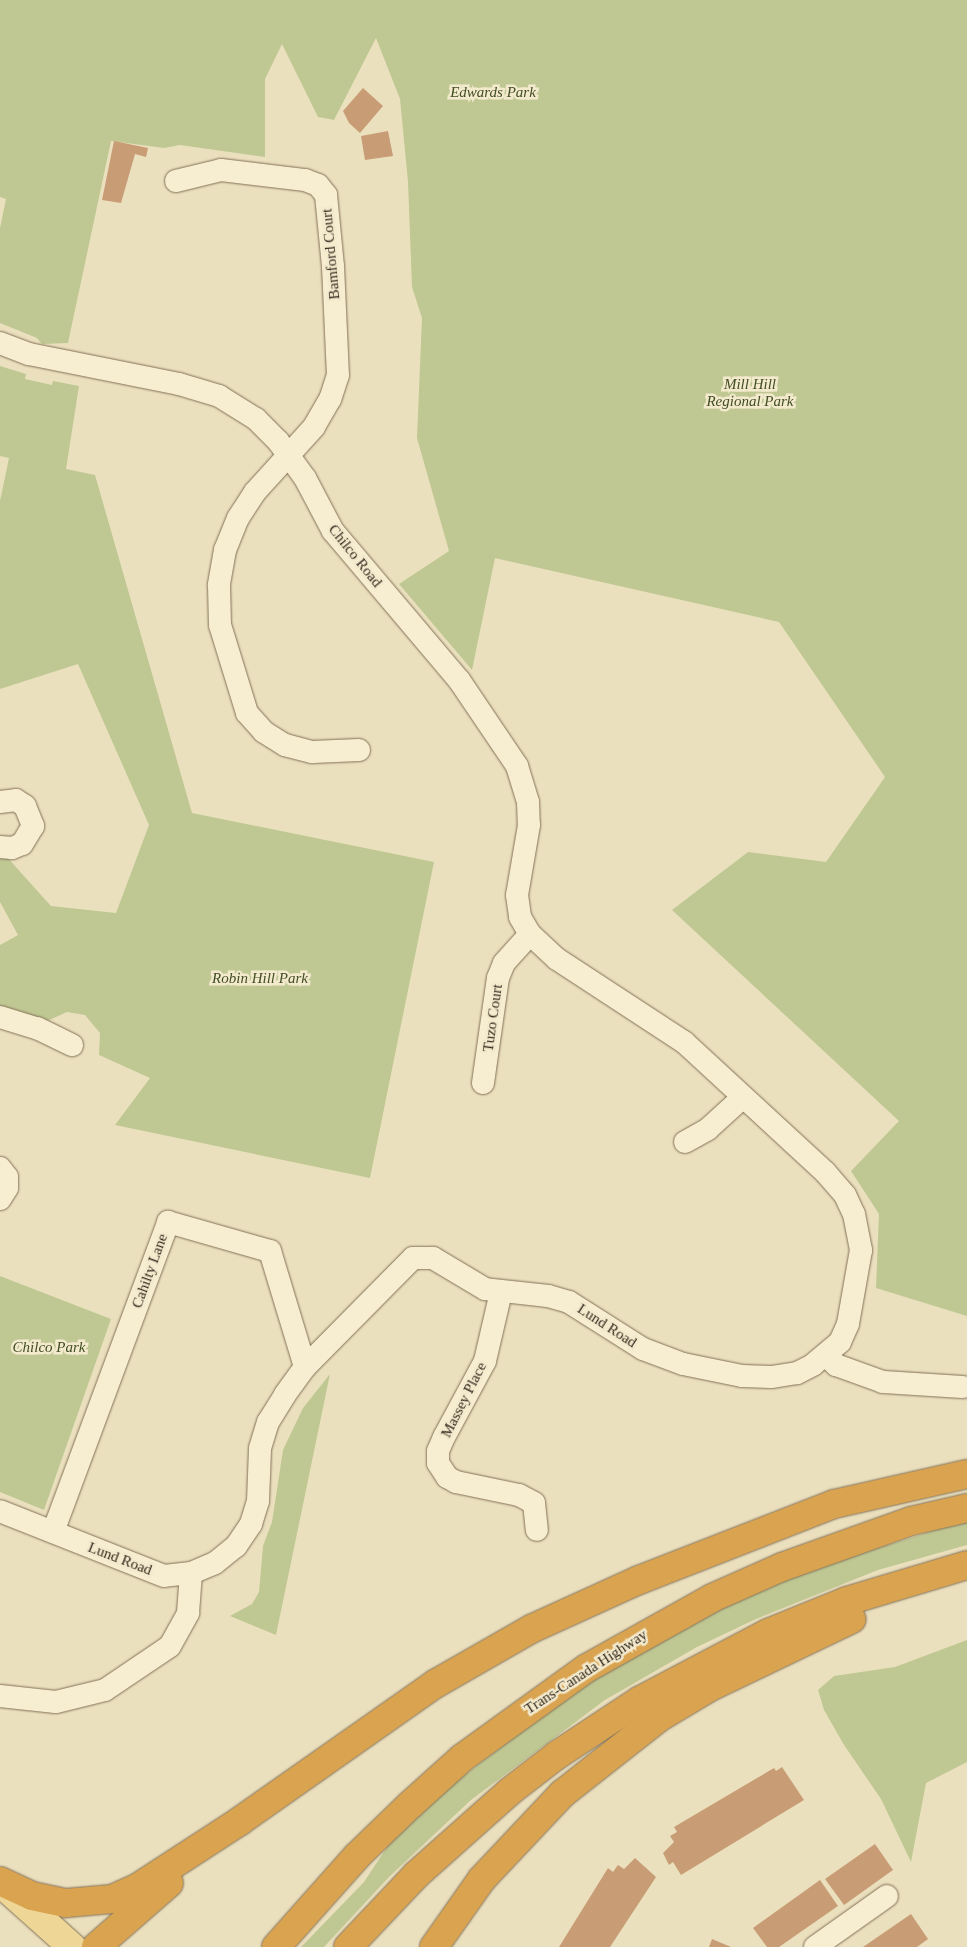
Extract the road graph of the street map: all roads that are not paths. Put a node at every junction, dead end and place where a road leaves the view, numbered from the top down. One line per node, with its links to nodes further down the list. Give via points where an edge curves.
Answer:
1 (176, 181): 3 (street, Bamford Court, via 221,170 305,180 318,185 326,194 334,275 338,375 330,400 314,427)
2 (0, 343): 3 (street, Chilco Road, via 29,354 179,384 219,396 256,419)
3 (289, 454): 4 (street, via 254,492 238,518 226,550 219,585 224,643 248,712 264,732 285,745 312,752); 7 (street, Chilco Road, via 333,531 459,680 518,766 528,802 529,825 517,895 520,917)
4 (359, 750)
5 (0, 802): 6 (street, via 16,800 25,806 33,826 22,844 12,848)
6 (0, 847)
7 (530, 934): 10 (street, Tuzo Court, via 514,949 498,978); 11 (street, Lund Road, via 556,959 666,1028)
8 (0, 1017): 9 (street, via 37,1028)
9 (72, 1045)
10 (482, 1083)
11 (742, 1097): 12 (street, via 708,1129); 16 (street, Lund Road, via 835,1182 854,1214 861,1250 856,1286 848,1324 840,1342)
12 (685, 1142)
13 (0, 1168): 14 (street, via 7,1178 7,1188)
14 (0, 1199)
15 (501, 1292): 16 (street, Lund Road, via 548,1296 569,1302 643,1349 712,1372 771,1377 797,1373); 17 (street, Lund Road, via 470,1282 433,1258 413,1258); 22 (street, Massey Place, via 485,1361 444,1437 438,1451 438,1463 446,1477 456,1482 519,1495 534,1503)
16 (826, 1356): 18 (street, via 836,1365 883,1382)
17 (305, 1367): 23 (street, Cahilty Lane, via 270,1251 168,1222); 25 (street, Lund Road, via 268,1422 260,1449 258,1501 251,1524 236,1546 215,1563)
18 (963, 1387)
19 (967, 1474): 28 (highway, via 834,1504 639,1580 531,1630 435,1684)
20 (967, 1508): 33 (highway, Trans-Canada Highway, via 911,1521 782,1567 704,1602 587,1668 484,1742 410,1804 357,1856)
21 (0, 1511): 23 (street, Lund Road)
22 (537, 1530)
23 (53, 1532): 25 (street, Lund Road, via 164,1576)
24 (967, 1565): 34 (highway, via 847,1601 768,1633 639,1701 557,1755 509,1792 416,1875)
25 (191, 1573): 27 (street, via 188,1613 170,1646 105,1690 56,1702)
26 (967, 1580): 35 (highway, via 842,1622 718,1683 660,1718 562,1794 518,1837 482,1879)
27 (0, 1696)
28 (240, 1821): 29 (highway, via 137,1888 112,1899 66,1903 32,1896); 32 (highway)
29 (0, 1882): 31 (main road)
30 (887, 1896): 36 (street)
31 (72, 1947)
32 (96, 1947)
33 (276, 1947)
34 (348, 1947)
35 (434, 1947)
36 (815, 1947)

